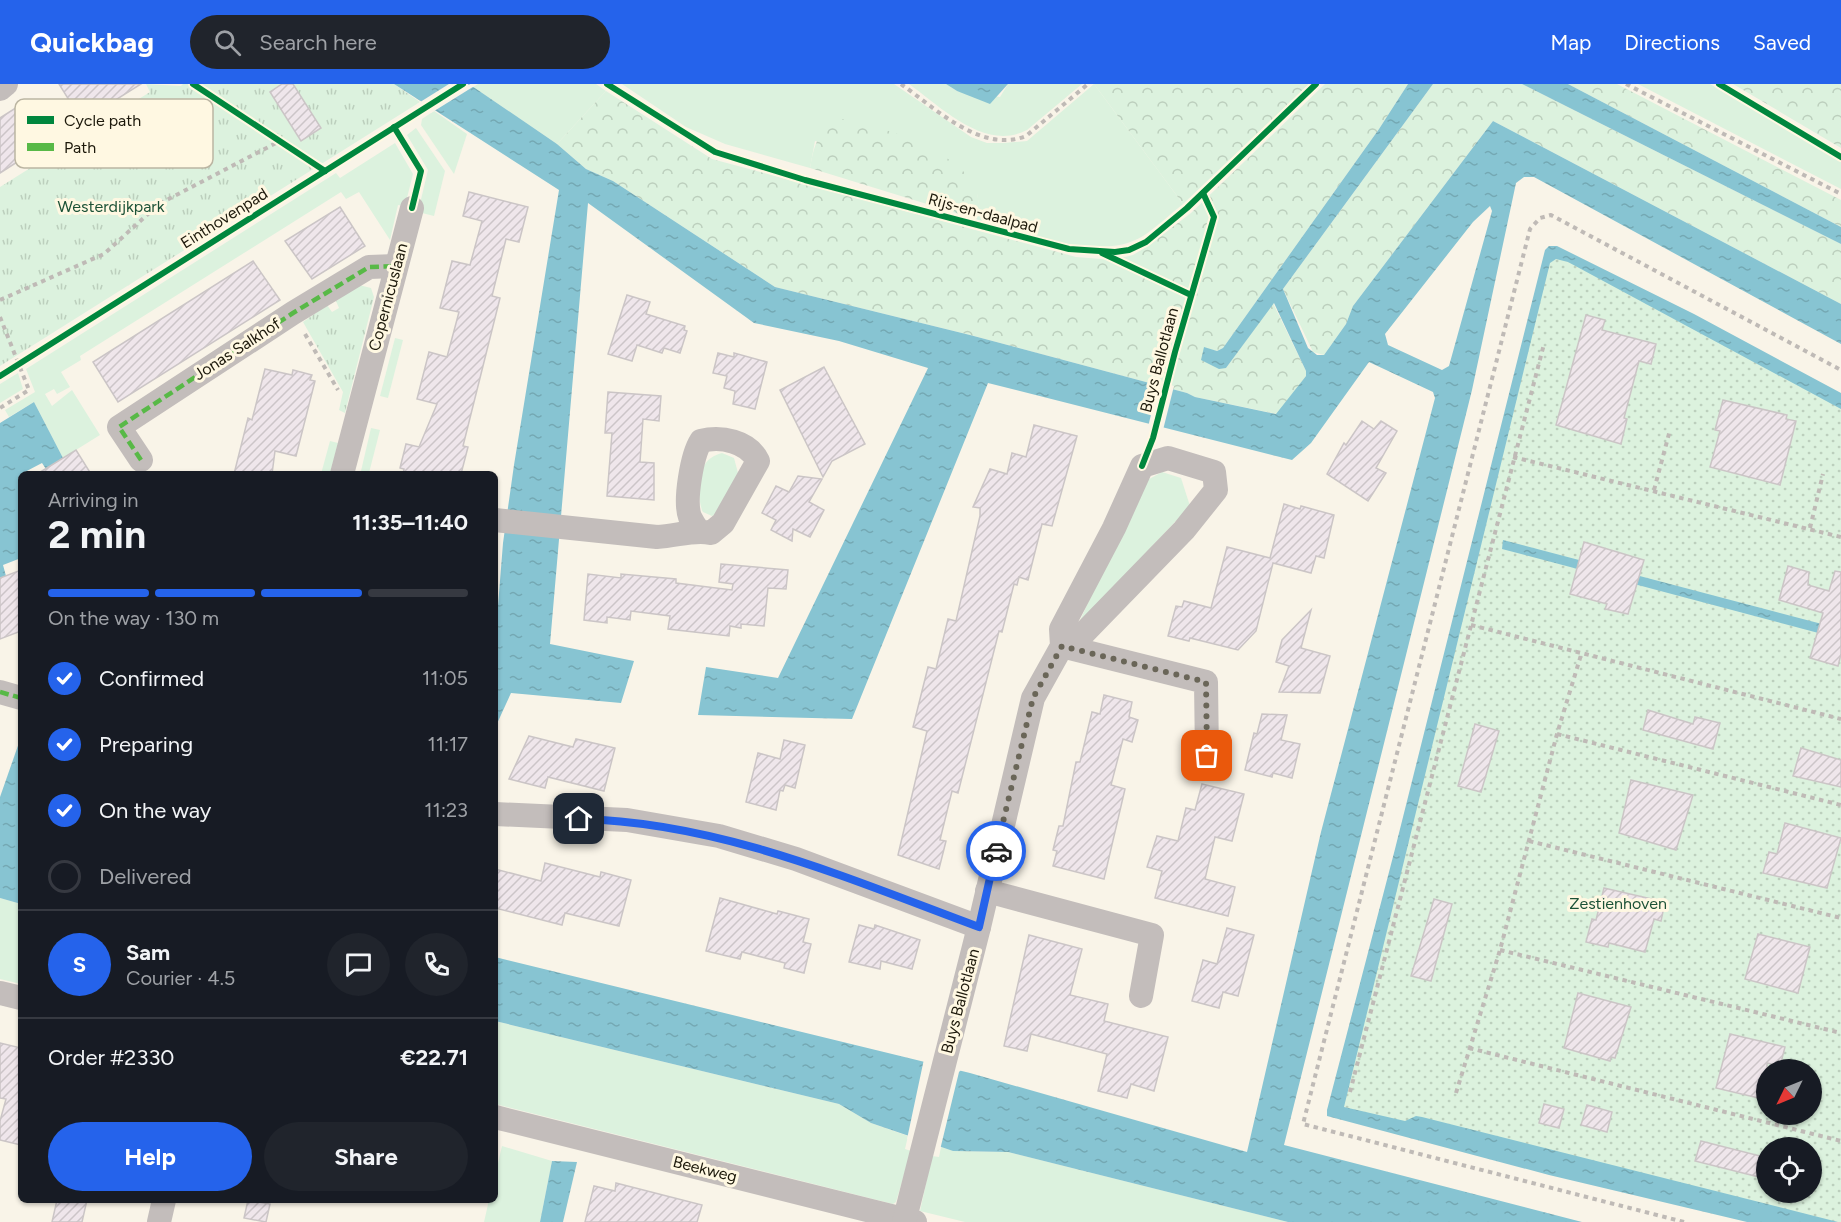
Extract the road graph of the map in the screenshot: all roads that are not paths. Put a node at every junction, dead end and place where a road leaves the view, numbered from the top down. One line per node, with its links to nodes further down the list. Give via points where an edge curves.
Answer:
1 (6, 84): 2 (street)
2 (0, 89)
3 (412, 208): 4 (street, Copernicuslaan)
4 (396, 266): 5 (street, Jonas Salkhof, via 369,267 119,427); 6 (street, Copernicuslaan)
5 (141, 460)
6 (343, 471)
7 (498, 520): 8 (street, via 657,537 681,536)
8 (698, 530)
9 (1062, 646): 9 (street, Buys Ballotlaan, via 1084,633 1184,530 1216,490 1214,472 1168,459 1142,466 1061,629); 12 (street, via 1206,682); 14 (street, Buys Ballotlaan, via 1033,698)
10 (0, 692): 11 (street)
11 (18, 697)
12 (1207, 756)
13 (498, 814): 15 (street, via 627,820 719,836 796,859)
14 (987, 891): 15 (street, Buys Ballotlaan); 17 (street, via 1152,935)
15 (979, 927): 21 (street, Buys Ballotlaan)
16 (0, 993): 18 (street)
17 (1141, 996)
18 (18, 997)
19 (498, 1118): 21 (street, Beekweg)
20 (163, 1203): 22 (street)
21 (908, 1221)
22 (159, 1222)

